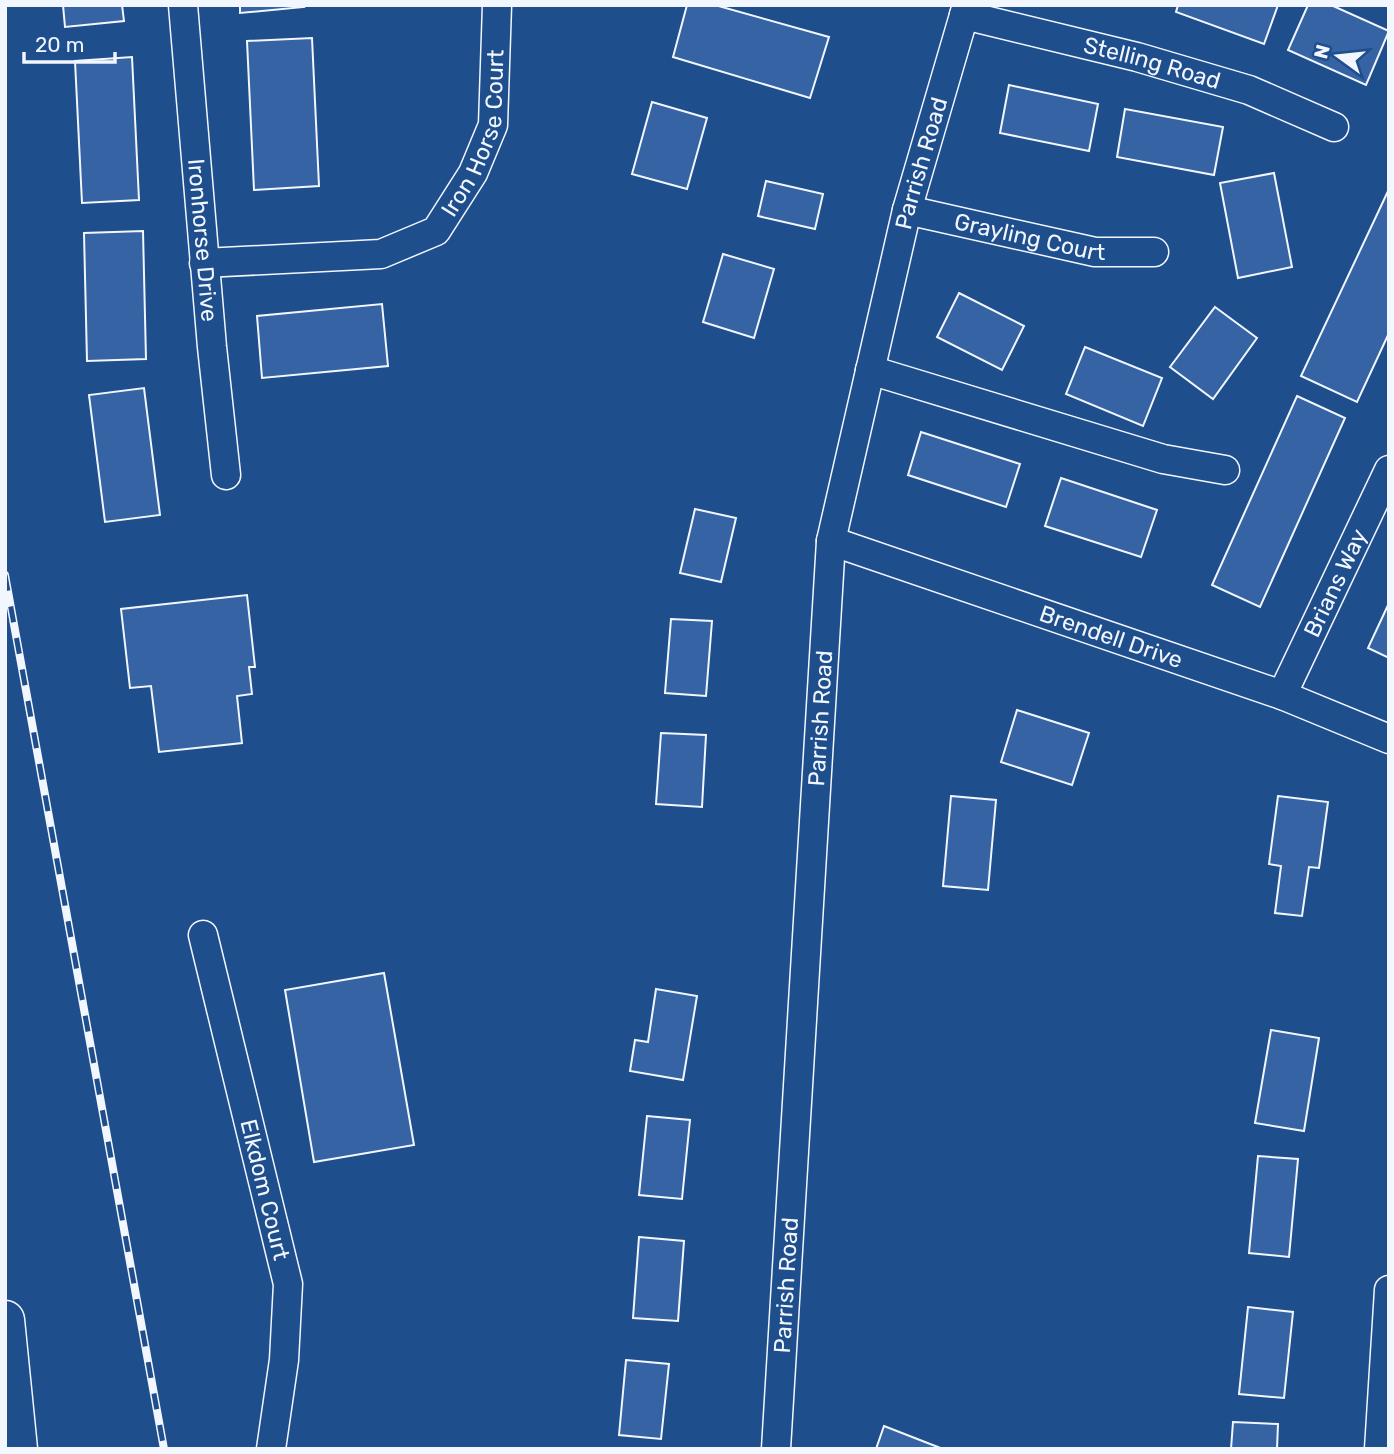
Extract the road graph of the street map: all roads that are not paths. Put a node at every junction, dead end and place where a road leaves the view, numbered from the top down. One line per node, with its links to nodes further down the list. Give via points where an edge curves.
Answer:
1 (183, 5): 7 (street, Ironhorse Drive)
2 (497, 5): 7 (street, Iron Horse Court, via 493,125 472,173 436,231 381,254)
3 (965, 10): 4 (street, Stelling Road, via 1249,90); 5 (street, Parrish Road)
4 (1334, 127)
5 (907, 210): 6 (street, Grayling Court, via 1095,252); 8 (street, Parrish Road)
6 (1154, 252)
7 (204, 263): 11 (street, Ironhorse Drive)
8 (870, 370): 9 (street, via 1163,459); 12 (street, Parrish Road)
9 (1225, 470)
10 (1389, 470): 13 (street, Brians Way)
11 (226, 475)
12 (831, 541): 13 (street, Brendell Drive); 20 (street, Parrish Road)
13 (1282, 695): 14 (street, Brendell Drive)
14 (1389, 740)
15 (203, 935): 19 (street, Elkdom Court, via 288,1284 284,1360)
16 (1389, 1290): 21 (street)
17 (5, 1320): 18 (main road)
18 (18, 1449)
19 (271, 1449)
20 (776, 1449)
21 (1379, 1449)

